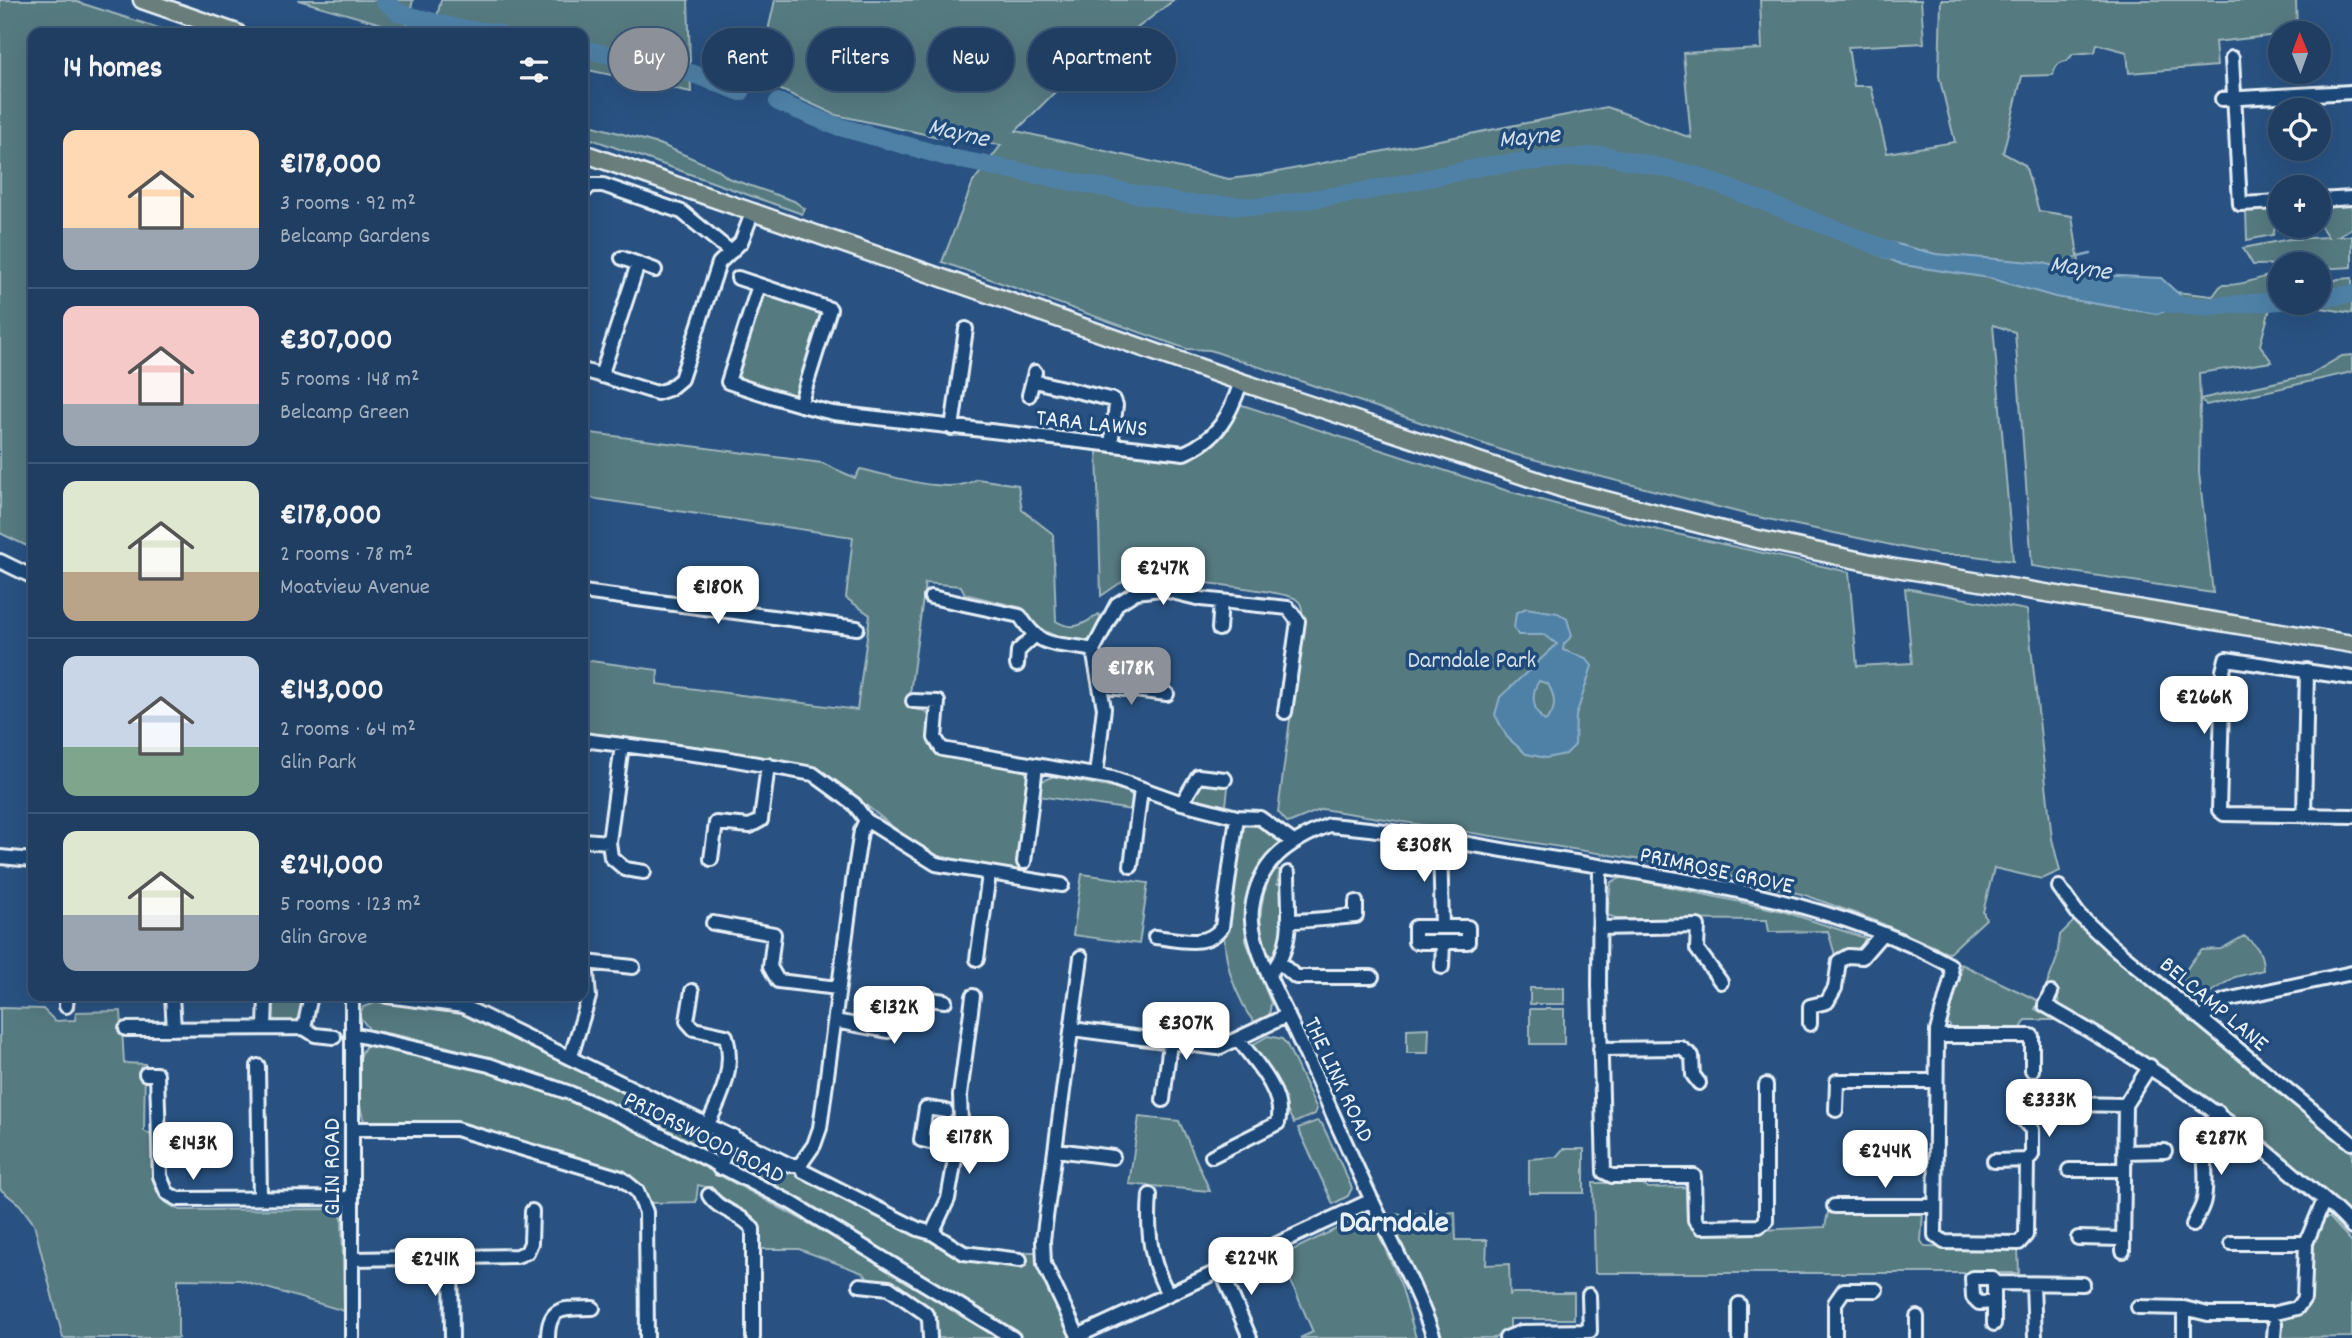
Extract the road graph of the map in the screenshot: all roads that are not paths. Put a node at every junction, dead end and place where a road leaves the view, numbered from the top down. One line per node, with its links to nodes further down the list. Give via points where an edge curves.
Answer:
1 (142, 0): 2 (main road)
2 (223, 28)
3 (2232, 58): 5 (street)
4 (2352, 92): 5 (street)
5 (2228, 99): 10 (street, via 2240,207)
6 (588, 155): 11 (main road)
7 (588, 189): 12 (street, via 603,185 682,212)
8 (2352, 198): 9 (street)
9 (2331, 199)
10 (2268, 204)
11 (753, 211): 12 (street, via 741,242); 21 (main road)
12 (731, 251): 20 (street, via 719,263 681,379 657,393)
13 (622, 258): 14 (street)
14 (638, 264): 15 (street); 20 (street)
15 (655, 270)
16 (738, 278): 17 (street)
17 (759, 285): 23 (street, via 830,309); 23 (street, TARA LAWNS, via 729,382)
18 (966, 329): 24 (street)
19 (588, 372): 20 (street)
20 (601, 376)
21 (1241, 382): 25 (street, TARA LAWNS, via 1220,428 1196,448 1184,453); 34 (main road, via 1501,471 1753,538 1977,583)
22 (1029, 395): 25 (street, via 1034,376 1114,400)
23 (800, 405): 24 (street, TARA LAWNS)
24 (952, 428): 25 (street, TARA LAWNS)
25 (1111, 445)
26 (0, 561): 27 (street)
27 (28, 575)
28 (588, 593): 31 (street)
29 (931, 597): 33 (street, via 1020,616)
30 (1221, 601): 32 (street); 35 (street, via 1160,589 1136,592 1117,604); 42 (street, via 1288,608 1298,621)
31 (857, 628)
32 (1219, 629)
33 (1033, 637): 35 (street); 36 (street, via 1018,651)
34 (2352, 644)
35 (1093, 650): 39 (street)
36 (1017, 665)
37 (2307, 670): 38 (street); 51 (street); 51 (street, via 2226,659 2219,787 2219,810 2224,814)
38 (2352, 678)
39 (1101, 686): 40 (street); 47 (street, via 1104,708)
40 (1167, 694)
41 (914, 701): 46 (street, via 938,702 934,738 942,748)
42 (1285, 712)
43 (588, 741): 44 (street)
44 (622, 745): 45 (street); 58 (street)
45 (768, 765): 54 (street, via 813,774 854,803); 60 (street, via 761,820 750,826 716,823)
46 (1036, 766): 47 (street); 62 (street)
47 (1096, 775): 49 (street)
48 (1225, 779): 50 (street, via 1198,776)
49 (1141, 790): 50 (street); 63 (street)
50 (1182, 803): 53 (street)
51 (2304, 816): 52 (street)
52 (2352, 816)
53 (1237, 817): 56 (street, via 1260,818); 76 (street, via 1222,927 1215,938 1204,942)
54 (866, 820): 67 (street, via 936,864); 88 (street)
55 (588, 840): 58 (street)
56 (1292, 841): 57 (street, PRIMROSE GROVE, via 1329,825); 84 (street, THE LINK ROAD, via 1274,857 1262,877 1252,908 1255,937)
57 (1440, 841): 64 (street, PRIMROSE GROVE); 73 (street)
58 (609, 842): 65 (street, via 611,858)
59 (0, 857): 61 (street)
60 (711, 859)
61 (28, 860)
62 (1024, 862)
63 (1131, 866)
64 (1600, 866): 74 (street); 75 (street, PRIMROSE GROVE, via 1729,888)
65 (644, 872)
66 (1288, 873): 71 (street)
67 (989, 875): 68 (street); 79 (street)
68 (1062, 885)
69 (2059, 887): 100 (street, BELCAMP LANE, via 2079,915)
70 (1356, 902): 71 (street, via 1356,916)
71 (1288, 921): 81 (street, via 1288,941)
72 (713, 923): 88 (street, via 774,934 770,967 778,981)
73 (1442, 927): 77 (street, via 1468,927 1468,942); 77 (street, via 1415,927 1415,942)
74 (1599, 928): 87 (street, via 1698,926 1697,948); 113 (street)
75 (1881, 935): 102 (street, via 1862,957 1839,961 1835,988 1826,1002 1810,1006); 110 (street, PRIMROSE GROVE, via 1950,965 1952,976)
76 (1155, 937)
77 (1443, 942): 83 (street)
78 (1081, 957): 107 (street)
79 (977, 959)
80 (588, 962): 82 (street)
81 (1280, 963): 84 (street); 86 (street, via 1296,977)
82 (633, 967)
83 (1442, 967)
84 (1270, 973): 99 (street, THE LINK ROAD)
85 (2352, 973): 100 (street, via 2226,1000 2213,1006)
86 (1372, 977)
87 (1721, 982)
88 (838, 988): 101 (street)
89 (692, 991): 129 (street, via 687,1021 694,1029 726,1036 729,1047 724,1091)
90 (2051, 993): 116 (street, via 2045,1005)
91 (973, 996): 133 (street)
92 (945, 1000): 101 (street, via 906,996 900,1020 888,1031)
93 (172, 1001): 106 (street)
94 (266, 1001): 103 (street)
95 (310, 1001): 104 (street)
96 (352, 1001): 108 (street, GLIN ROAD)
97 (463, 1001): 114 (street)
98 (588, 1001): 114 (street)
99 (1288, 1015): 111 (street); 149 (street, THE LINK ROAD)
100 (2202, 1020): 132 (street, BELCAMP LANE)
101 (835, 1021): 141 (street, via 820,1128)
102 (1810, 1024)
103 (265, 1028): 104 (street); 106 (street)
104 (304, 1028): 109 (street, via 315,1035)
105 (126, 1029): 106 (street)
106 (174, 1029)
107 (1072, 1029): 112 (street); 134 (street)
108 (352, 1034): 130 (street, GLIN ROAD); 142 (street, PRIORSWOOD ROAD, via 489,1065 570,1093)
109 (334, 1037)
110 (1937, 1037): 117 (street, via 2032,1030); 119 (street)
111 (1238, 1040): 112 (street, via 1218,1048); 137 (street, via 1259,1064 1278,1106 1279,1119)
112 (1170, 1043): 122 (street)
113 (1600, 1049): 120 (street, via 1681,1048 1692,1056 1693,1075); 121 (street, via 1604,1172 1612,1176 1694,1176 1695,1220 1701,1227 1759,1226 1766,1221)
114 (571, 1056): 129 (street)
115 (258, 1066): 147 (street)
116 (2150, 1066): 125 (street); 128 (street)
117 (2032, 1070)
118 (146, 1074): 147 (street, via 157,1074 160,1176 167,1193 178,1199)
119 (1936, 1081): 126 (street, via 1837,1081); 152 (street)
120 (1699, 1083)
121 (1766, 1085)
122 (1163, 1100)
123 (2070, 1104): 125 (street)
124 (2025, 1105): 139 (street, via 2025,1122 2032,1130 2032,1155)
125 (2124, 1105): 136 (street)
126 (1836, 1110)
127 (946, 1111): 133 (street, via 926,1108 921,1140)
128 (2218, 1112): 150 (street); 154 (street, via 2207,1126 2204,1200)
129 (708, 1124): 131 (street)
130 (352, 1129): 148 (street, GLIN ROAD); 184 (street, via 456,1129 621,1178 637,1191 646,1212)
131 (733, 1136): 141 (street, via 790,1165); 142 (street)
132 (2352, 1143)
133 (957, 1148): 156 (street, via 948,1199)
134 (1056, 1150): 138 (street); 180 (street, via 1043,1240 1044,1264)
135 (2165, 1151): 136 (street)
136 (2124, 1152): 144 (street)
137 (1212, 1156)
138 (1113, 1157)
139 (2027, 1160): 140 (street); 152 (street, via 2026,1235 2020,1243 1944,1242 1935,1235)
140 (1994, 1161)
141 (800, 1165): 156 (street, via 807,1173)
142 (719, 1168): 187 (street, PRIORSWOOD ROAD, via 792,1203)
143 (2069, 1170): 144 (street)
144 (2124, 1170): 157 (street, via 2123,1245)
145 (709, 1195): 185 (street, via 746,1219 753,1230)
146 (1150, 1195): 169 (street, via 1150,1251)
147 (260, 1198): 148 (street)
148 (352, 1198): 161 (street, GLIN ROAD)
149 (1372, 1200): 163 (street); 189 (street, THE LINK ROAD)
150 (2324, 1200): 155 (street); 159 (street)
151 (1834, 1206): 152 (street)
152 (1935, 1206)
153 (532, 1211): 160 (street, via 527,1252)
154 (2193, 1225)
155 (2352, 1227)
156 (932, 1233): 162 (street, via 964,1253)
157 (2078, 1238)
158 (2231, 1243): 159 (street)
159 (2306, 1243): 175 (street, via 2304,1298 2297,1308 2272,1314 2208,1314)
160 (451, 1257): 161 (street); 182 (street)
161 (354, 1259): 181 (street, GLIN ROAD)
162 (1020, 1260)
163 (1221, 1270): 169 (street); 188 (street)
164 (1994, 1283): 165 (street); 171 (street); 171 (street, via 1992,1278 1972,1278 1973,1297 1979,1303)
165 (2033, 1284): 166 (street); 194 (street)
166 (2082, 1284)
167 (860, 1285): 186 (street, via 889,1288 925,1313)
168 (1876, 1290): 192 (street, via 1844,1290 1835,1303)
169 (1168, 1294): 180 (street)
170 (1589, 1295): 179 (street)
171 (1994, 1302): 177 (street)
172 (1739, 1304): 191 (street)
173 (2138, 1307): 175 (street)
174 (593, 1308): 183 (street, via 561,1309 553,1314)
175 (2184, 1308): 195 (street)
176 (1917, 1317): 193 (street)
177 (1994, 1324)
178 (2275, 1324): 196 (street)
179 (1590, 1334): 190 (street, via 1521,1332)
180 (1079, 1337)
181 (352, 1338)
182 (452, 1338)
183 (548, 1338)
184 (647, 1338)
185 (753, 1338)
186 (930, 1338)
187 (1013, 1338)
188 (1250, 1338)
189 (1434, 1338)
190 (1506, 1338)
191 (1739, 1338)
192 (1835, 1338)
193 (1917, 1338)
194 (2035, 1338)
195 (2184, 1338)
196 (2274, 1338)

